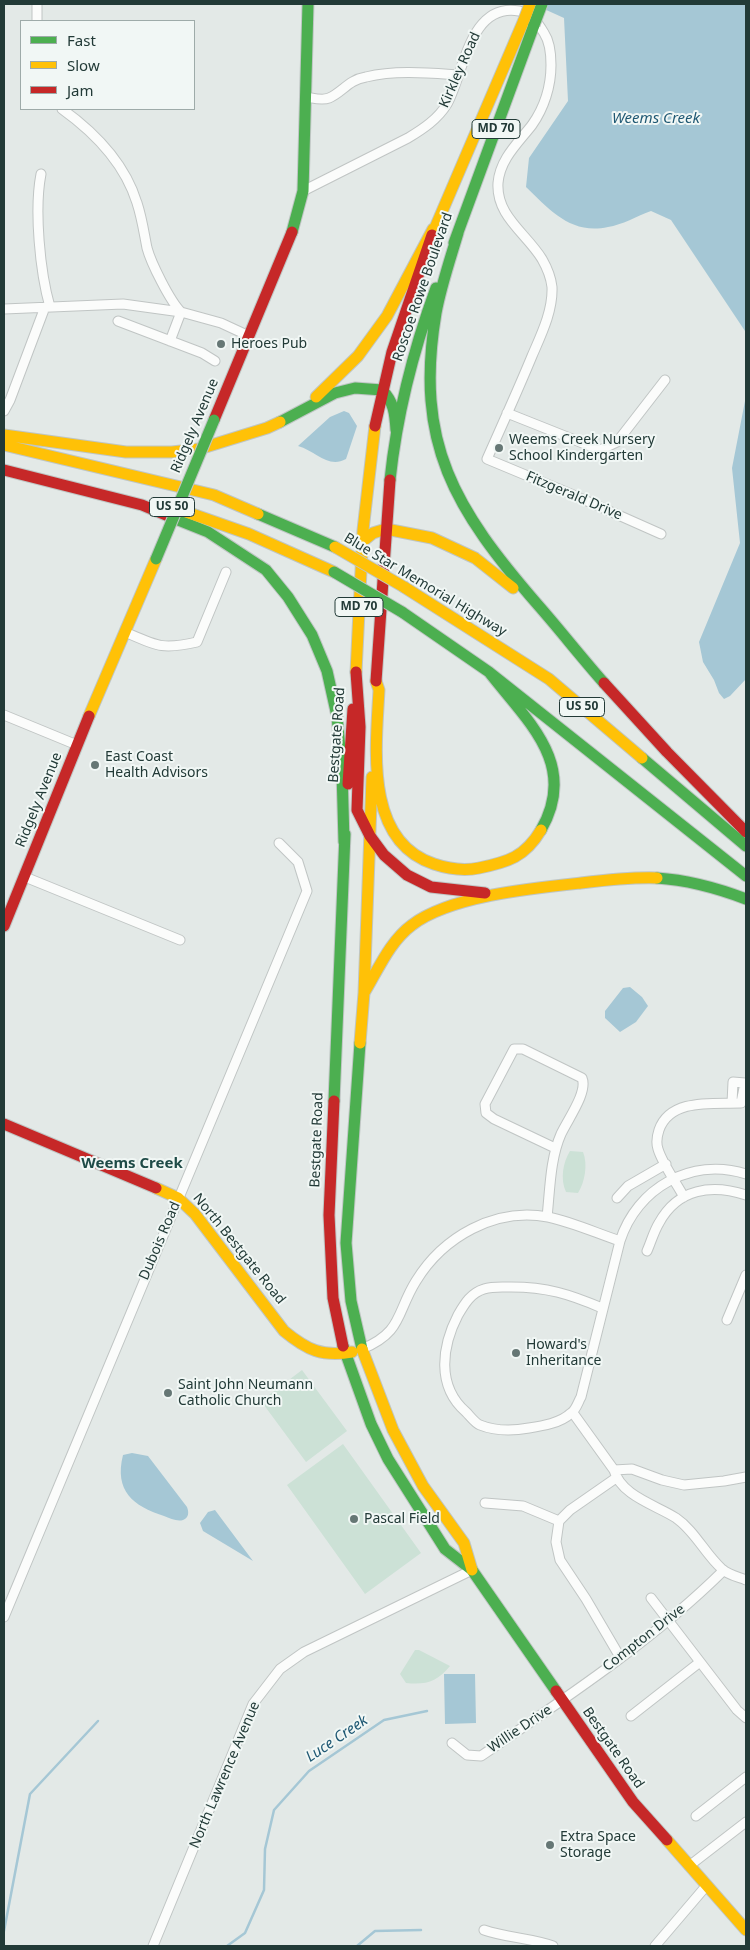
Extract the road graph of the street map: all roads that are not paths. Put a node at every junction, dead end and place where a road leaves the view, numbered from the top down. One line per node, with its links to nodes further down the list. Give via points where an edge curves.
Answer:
1 (38, 4): 5 (street)
2 (308, 4): 8 (main road, Ridgely Avenue)
3 (530, 4): 6 (main road, Roscoe Rowe Boulevard / MD 70, bridge)
4 (542, 4): 6 (main road, Roscoe Rowe Boulevard / MD 70, bridge)
5 (37, 20)
6 (529, 23): 12 (main road, Roscoe Rowe Boulevard / MD 70); 13 (main road, Roscoe Rowe Boulevard / MD 70)
7 (459, 74): 8 (street, via 409,72 365,77 349,82 330,98); 11 (street, Kirkley Road, via 440,115 420,131); 24 (street, Kirkley Road, via 476,30 496,14 520,11 531,16 546,35 552,60 549,87 538,114 505,159 498,185 499,200 508,219 543,261 552,287 545,324)
8 (306, 97): 11 (main road, Ridgely Avenue)
9 (63, 110): 16 (street, via 83,124 122,171 137,202 147,249 172,303)
10 (41, 174): 14 (street, via 38,205)
11 (303, 191): 18 (main road, Ridgely Avenue, via 290,238)
12 (433, 229): 22 (main road, Roscoe Rowe Boulevard / MD 70); 25 (main road, via 387,316 358,356)
13 (458, 233): 26 (main road, Roscoe Rowe Boulevard / MD 70, via 418,338); 37 (main road, via 439,300 433,342 431,392 440,449 448,477 472,522)
14 (48, 307): 15 (street); 16 (street, via 123,304); 23 (street)
15 (4, 309)
16 (181, 312): 18 (street, via 221,323); 19 (street)
17 (118, 321): 19 (street)
18 (249, 336): 36 (main road, Ridgely Avenue, bridge)
19 (170, 341): 20 (street)
20 (215, 361)
21 (665, 380): 24 (street, via 617,442 600,450)
22 (382, 390): 25 (main road, via 355,388 335,393); 26 (main road, via 394,409); 34 (main road, Roscoe Rowe Boulevard / MD 70, via 372,446)
23 (4, 412)
24 (507, 414): 29 (street, Kirkley Road)
25 (296, 415): 27 (main road, via 221,443 172,452 126,452)
26 (396, 430): 32 (main road, Roscoe Rowe Boulevard / MD 70)
27 (4, 435)
28 (4, 445): 47 (main road, Blue Star Memorial Highway / US 50, bridge, via 214,495 335,547 549,679)
29 (487, 459): 33 (street, Fitzgerald Drive)
30 (4, 464): 39 (main road, US 50, bridge, via 127,492 249,534 334,572 402,612)
31 (4, 470): 45 (main road, via 142,505 208,532 266,570 312,635 327,671 337,716)
32 (386, 529): 34 (main road, via 373,533); 37 (main road, via 439,540 480,561 499,574); 40 (main road, Roscoe Rowe Boulevard / MD 70)
33 (661, 534)
34 (362, 542): 38 (main road, Roscoe Rowe Boulevard / MD 70)
35 (226, 572): 36 (street, via 197,642 175,647 157,646)
36 (125, 632): 42 (main road, Ridgely Avenue)
37 (571, 645): 43 (main road, via 695,782)
38 (356, 672): 44 (main road, via 360,727 357,810); 45 (main road, Bestgate Road / MD 70)
39 (489, 672): 40 (main road, via 530,722 548,750 555,793 548,819 525,851 508,862 468,870 420,858 401,841 388,818 381,801 377,775 379,690); 48 (main road, US 50)
40 (376, 682): 44 (main road, Bestgate Road / MD 70)
41 (4, 714): 42 (street)
42 (77, 745): 49 (main road, Ridgely Avenue)
43 (746, 832)
44 (370, 836): 50 (main road, via 384,855 407,875 431,887); 54 (main road, Bestgate Road / MD 70)
45 (344, 842): 72 (main road, Bestgate Road / MD 70, via 329,1215 333,1298)
46 (278, 844): 63 (street, Dubois Road, via 298,862 307,891)
47 (746, 846)
48 (746, 876)
49 (25, 877): 52 (main road, Ridgely Avenue); 53 (street)
50 (502, 894): 51 (main road, via 636,878 677,879 717,888); 54 (main road, via 446,907 412,925 392,946)
51 (746, 900)
52 (4, 926)
53 (180, 940)
54 (364, 994): 71 (main road, Bestgate Road / MD 70, via 346,1243 351,1301)
55 (732, 1103): 58 (street, via 683,1106 662,1120 657,1148)
56 (4, 1124): 63 (main road, North Bestgate Road)
57 (555, 1148): 57 (street, via 581,1094 582,1078 523,1049 514,1049 485,1104 486,1113); 65 (street)
58 (666, 1164): 60 (street); 64 (street, via 628,1186)
59 (746, 1174): 60 (street, via 723,1169 706,1170)
60 (674, 1179): 62 (street); 66 (street, via 639,1204)
61 (746, 1195): 62 (street, via 721,1188 702,1190)
62 (684, 1197): 67 (street, via 668,1210 659,1223)
63 (178, 1198): 72 (main road, North Bestgate Road, via 195,1214 284,1330 302,1345 322,1354); 82 (street, Dubois Road)
64 (617, 1198)
65 (547, 1217): 66 (street); 71 (street, via 530,1215 487,1222 447,1244 415,1281 394,1327 381,1340)
66 (620, 1241): 69 (street)
67 (647, 1251)
68 (746, 1275): 70 (street)
69 (602, 1308): 73 (street, via 581,1397); 73 (street, via 561,1291 482,1289 466,1301 445,1348 450,1391 461,1408 479,1424 510,1431 539,1427)
70 (727, 1320)
71 (362, 1349): 72 (main road, North Bestgate Road); 78 (main road, Bestgate Road / MD 70, via 393,1430 423,1486 464,1543)
72 (345, 1353): 78 (main road, Bestgate Road / MD 70, via 371,1424 398,1475 445,1549)
73 (573, 1413): 74 (street)
74 (615, 1474): 75 (street, via 632,1469 684,1485); 77 (street); 79 (street, via 638,1499 677,1519)
75 (746, 1477)
76 (486, 1503): 77 (street, via 523,1506)
77 (560, 1522): 84 (street, via 556,1542 560,1560)
78 (472, 1570): 86 (main road, Bestgate Road / MD 70); 97 (street, North Lawrence Avenue, via 304,1652 280,1669 253,1704)
79 (723, 1571): 80 (street); 83 (street, Compton Drive)
80 (746, 1580)
81 (650, 1598): 83 (street)
82 (4, 1617)
83 (669, 1619): 84 (street, Compton Drive); 85 (street)
84 (620, 1657): 86 (street, Compton Drive)
85 (700, 1662): 87 (street); 88 (street)
86 (561, 1701): 89 (street, Willie Drive, via 481,1756 467,1755); 93 (main road, Bestgate Road / MD 70, via 633,1802)
87 (631, 1716)
88 (746, 1718)
89 (452, 1743)
90 (746, 1777): 91 (street)
91 (696, 1816)
92 (746, 1822): 93 (street)
93 (689, 1866): 94 (main road, Bestgate Road)
94 (707, 1885): 96 (main road, Bestgate Road); 99 (street)
95 (484, 1930): 98 (street)
96 (746, 1930)
97 (153, 1946)
98 (553, 1946)
99 (655, 1946)

